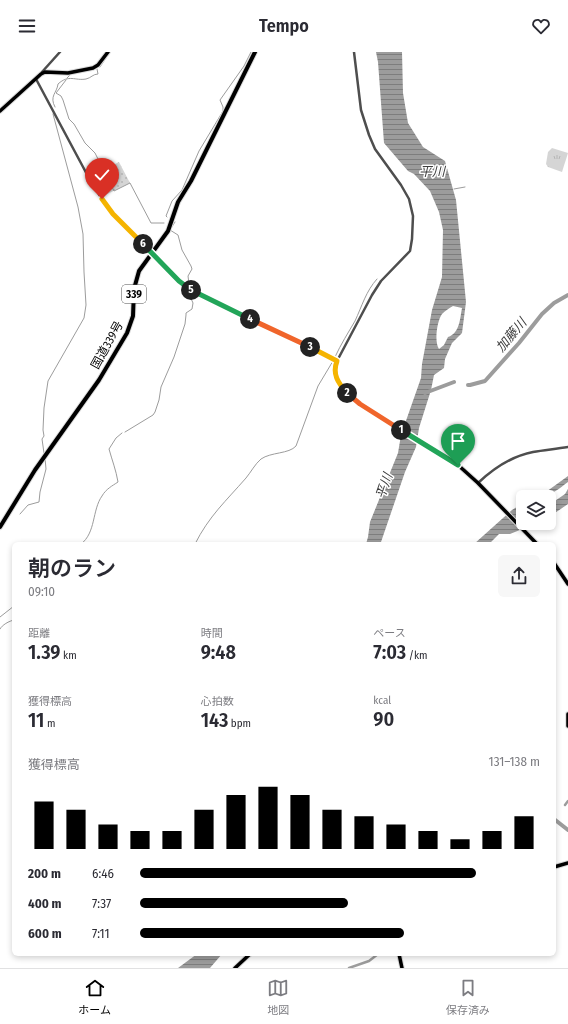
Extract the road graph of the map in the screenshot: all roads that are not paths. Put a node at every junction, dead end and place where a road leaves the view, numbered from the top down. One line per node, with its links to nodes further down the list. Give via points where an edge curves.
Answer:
1 (60, 52): 5 (street)
2 (108, 52): 5 (main road, via 93,68 68,73)
3 (255, 52): 8 (highway, 国道339号 / 339, via 178,202 168,231)
4 (354, 52): 9 (street, via 361,110 375,149 409,199 413,216 412,239 410,251 381,281 372,295)
5 (41, 74): 6 (main road)
6 (36, 78): 7 (main road); 8 (street, via 102,199)
7 (0, 111)
8 (152, 254): 9 (main road, via 191,290); 12 (highway, 国道339号 / 339, via 142,266 136,280 133,316 127,333 99,380 34,470)
9 (337, 361): 11 (main road, via 335,375 344,390 360,404 442,454)
10 (568, 447): 11 (street, via 522,455 498,467)
11 (478, 483): 13 (main road)
12 (0, 527)
13 (534, 542)
14 (556, 566): 15 (main road)
15 (568, 584)
16 (568, 714): 17 (main road)
17 (568, 726)
18 (568, 863): 19 (main road)
19 (556, 866)
20 (248, 956): 22 (main road)
21 (399, 956): 23 (main road)
22 (235, 968)
23 (402, 968)

